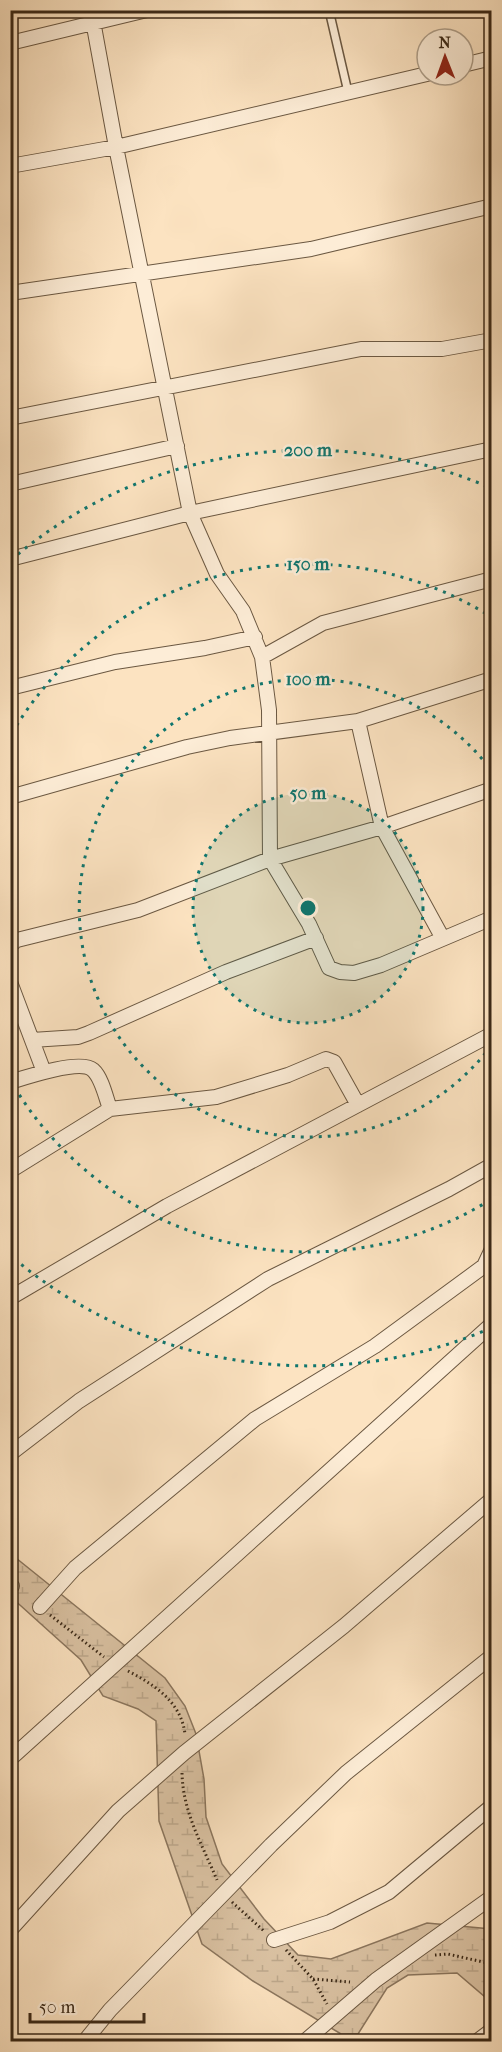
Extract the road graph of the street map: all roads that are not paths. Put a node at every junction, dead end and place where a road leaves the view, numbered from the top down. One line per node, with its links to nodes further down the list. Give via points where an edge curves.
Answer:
1 (91, 10): 4 (street)
2 (147, 10): 4 (street)
3 (329, 10): 9 (lane)
4 (94, 25): 5 (street); 10 (street)
5 (10, 43)
6 (492, 58): 7 (street)
7 (475, 62)
8 (415, 77): 9 (street)
9 (348, 92): 10 (street)
10 (116, 147): 11 (street); 13 (street)
11 (10, 166)
12 (492, 206): 13 (street, via 311,249)
13 (143, 274): 14 (street); 16 (street)
14 (10, 293)
15 (492, 340): 16 (street, via 442,349 361,349)
16 (165, 388): 17 (street); 18 (street)
17 (10, 418)
18 (177, 446): 20 (street); 21 (street)
19 (492, 449): 21 (street)
20 (10, 484)
21 (190, 513): 22 (street); 24 (street, via 217,574 243,611)
22 (10, 559)
23 (492, 579): 25 (street, via 323,623)
24 (255, 637): 25 (street); 27 (street, via 115,662)
25 (262, 657): 29 (street)
26 (492, 680): 28 (street)
27 (10, 688)
28 (358, 721): 29 (street); 32 (street)
29 (268, 733): 31 (street, via 187,747); 33 (street)
30 (492, 789): 32 (street)
31 (10, 797)
32 (382, 827): 33 (street); 35 (street)
33 (270, 859): 36 (street); 37 (street, via 138,910)
34 (492, 918): 35 (street)
35 (442, 937): 36 (street, via 354,973 329,968)
36 (316, 938): 40 (street, via 226,972 89,1033)
37 (10, 945)
38 (10, 982): 40 (street)
39 (492, 1034): 43 (street)
40 (32, 1040): 41 (street)
41 (44, 1072): 42 (street); 44 (street, via 85,1065 97,1076)
42 (10, 1082)
43 (358, 1106): 44 (street, via 330,1059 216,1097); 49 (street, via 167,1206)
44 (110, 1109): 46 (street)
45 (492, 1165): 51 (street, via 268,1279 79,1401)
46 (10, 1171)
47 (492, 1249): 48 (street)
48 (488, 1270): 53 (street, via 375,1346 255,1419 75,1568)
49 (10, 1298)
50 (492, 1324): 55 (street)
51 (10, 1454)
52 (492, 1499): 58 (street, via 118,1811)
53 (40, 1607)
54 (492, 1656): 61 (street, via 346,1773 110,2010)
55 (10, 1759)
56 (492, 1806): 59 (street, via 389,1892 330,1922)
57 (492, 1897): 62 (street, via 376,1980)
58 (10, 1930)
59 (274, 1940)
60 (492, 2030): 63 (street)
61 (84, 2042)
62 (304, 2042)
63 (476, 2042)

